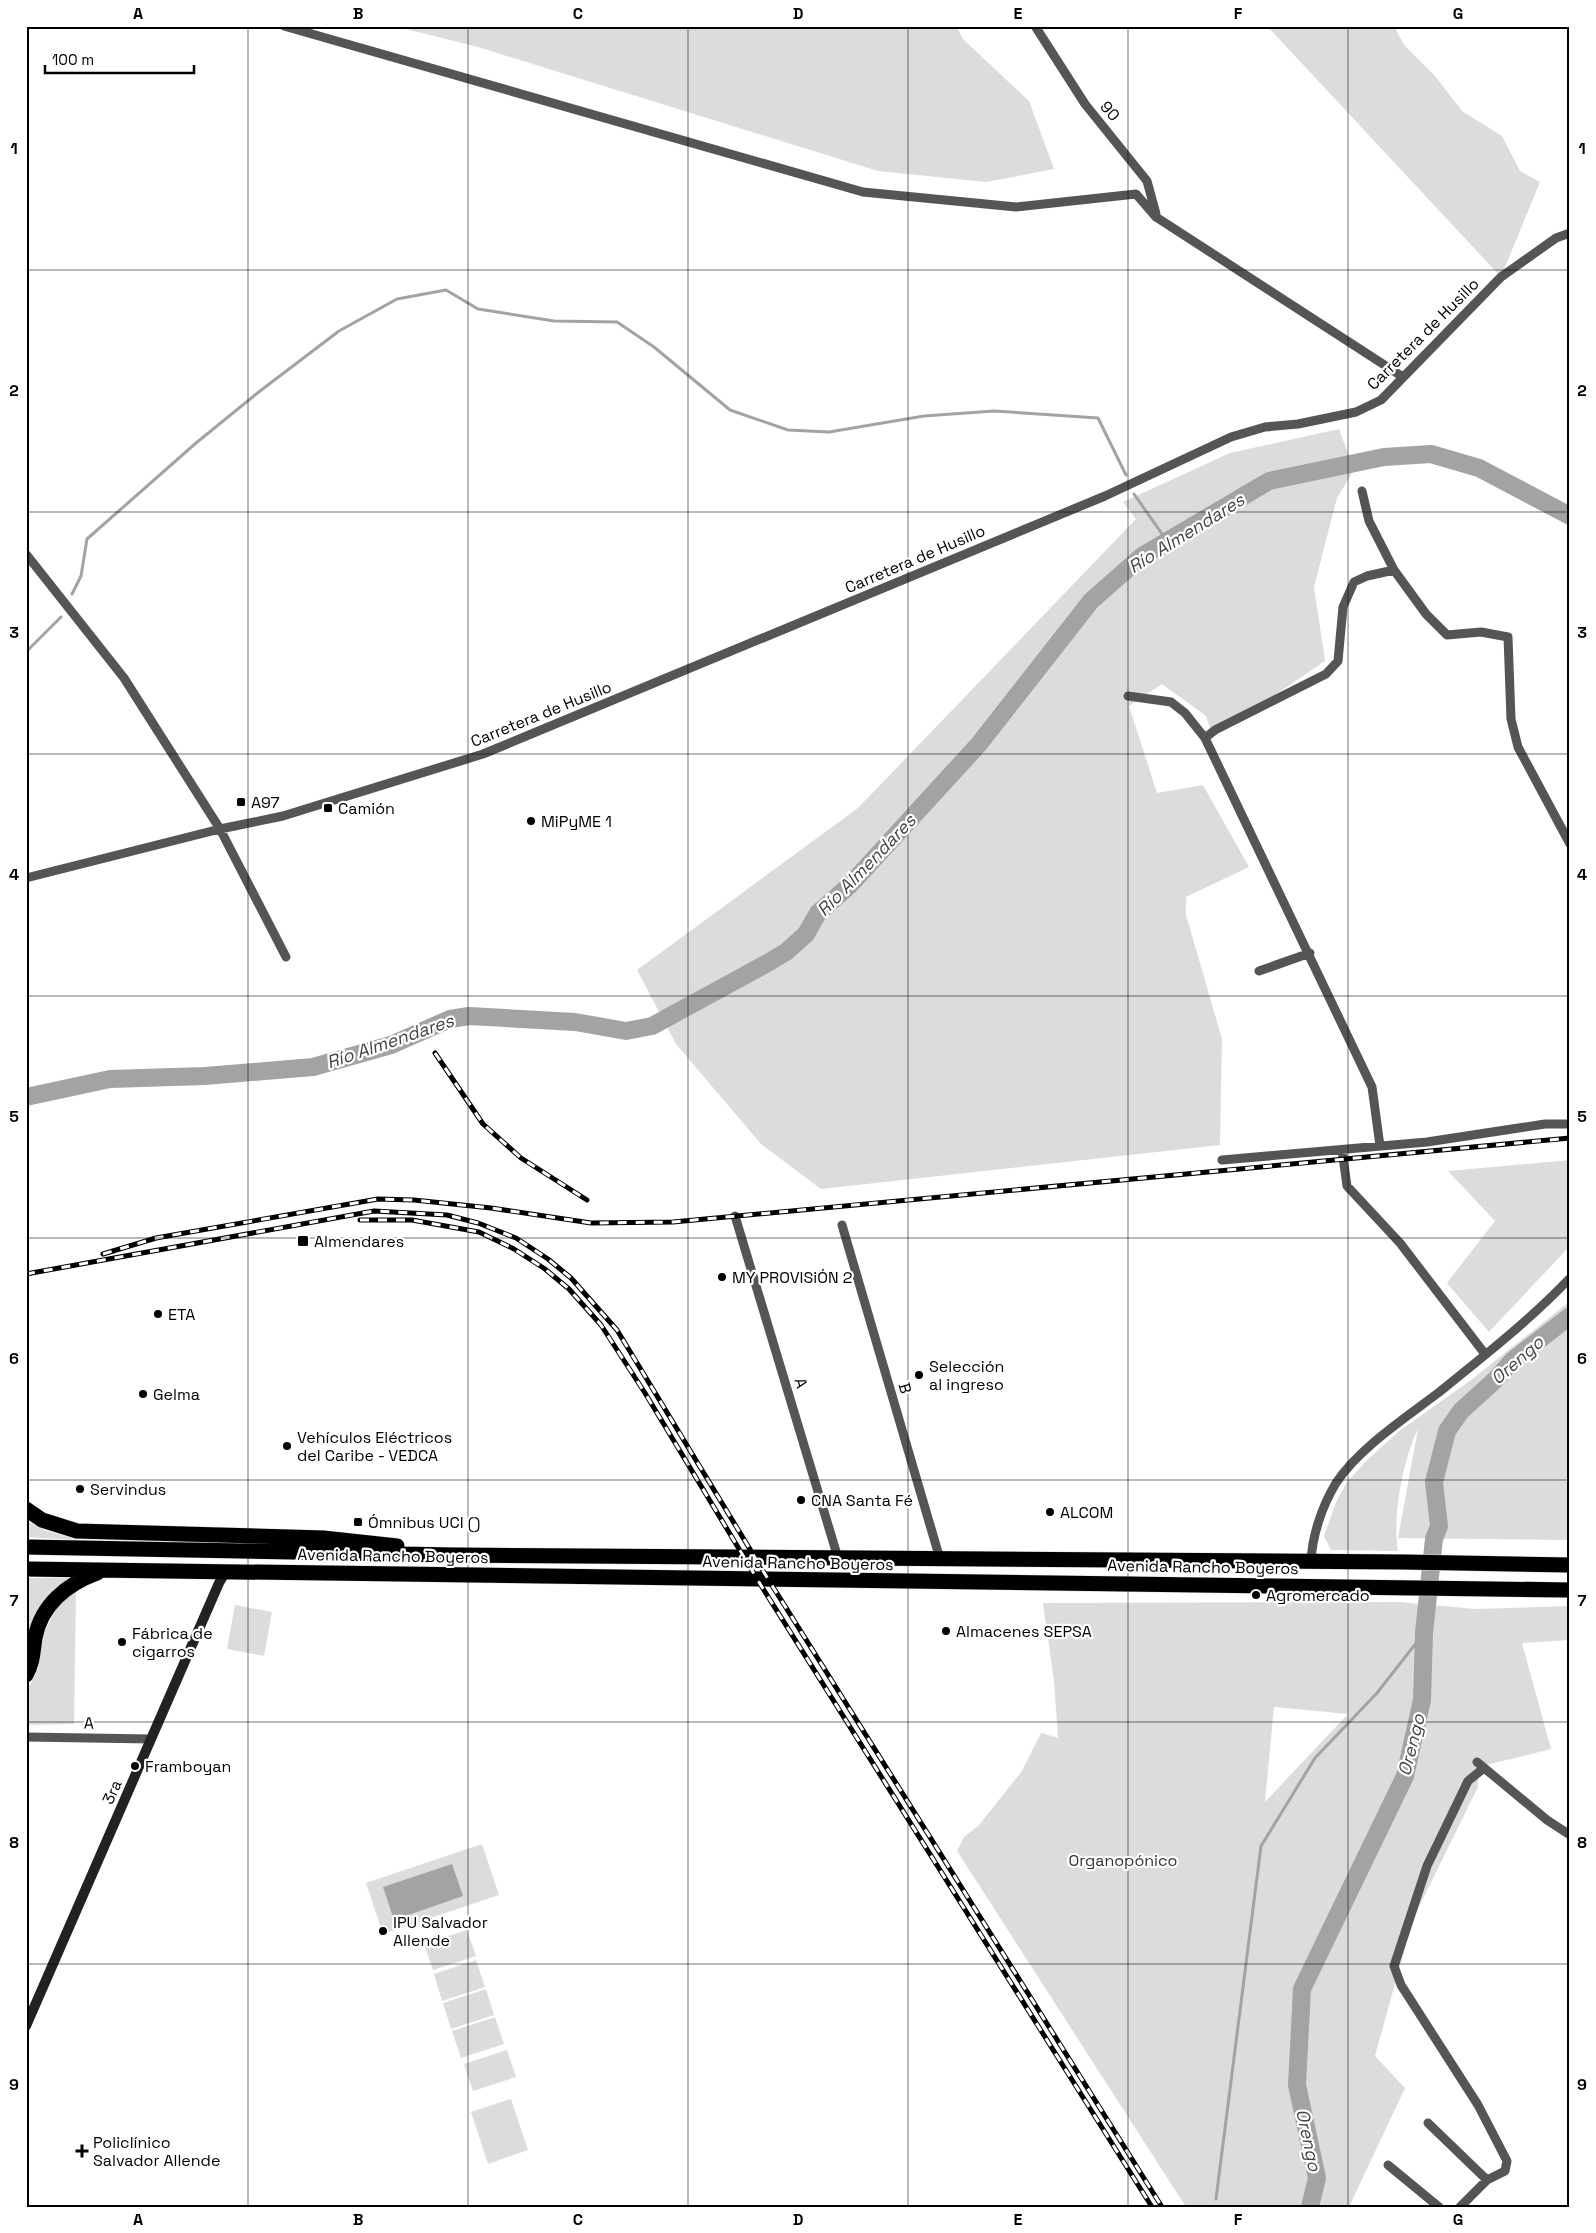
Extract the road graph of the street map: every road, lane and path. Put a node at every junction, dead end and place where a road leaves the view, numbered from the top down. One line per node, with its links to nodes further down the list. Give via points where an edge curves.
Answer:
1 (284, 26): 3 (street, via 863,192 1016,208 1136,194)
2 (1035, 26): 3 (street, 90, via 1085,104 1147,181)
3 (1156, 217): 5 (street)
4 (1570, 233): 5 (street, Carretera de Husillo, via 1556,238 1501,277)
5 (1403, 378): 11 (street, Carretera de Husillo, via 1380,400 1356,412 1265,427 1230,437 1105,496 483,754 283,816)
6 (1362, 491): 8 (street, via 1369,521)
7 (26, 554): 11 (street, via 124,678)
8 (1394, 570): 10 (street, via 1354,582 1343,607 1338,661 1326,674); 12 (street, via 1426,614 1447,635 1481,632 1508,637 1511,719 1518,746)
9 (1128, 696): 10 (street, via 1171,702)
10 (1205, 738): 14 (street)
11 (220, 829): 13 (street, Carretera de Husillo); 15 (street)
12 (1570, 844)
13 (26, 878)
14 (1310, 952): 16 (street); 18 (street, via 1372,1087)
15 (286, 957)
16 (1260, 971)
17 (1570, 1124): 18 (street, via 1546,1124)
18 (1380, 1146): 19 (street)
19 (1342, 1150): 20 (street); 24 (street, via 1347,1186 1400,1243)
20 (1222, 1160)
21 (735, 1216): 28 (street, A)
22 (842, 1225): 29 (street, B)
23 (1570, 1278): 24 (street)
24 (1485, 1354): 30 (street, via 1357,1457 1336,1484 1324,1509 1312,1544)
25 (26, 1509): 27 (highway, via 42,1520 77,1531 323,1538)
26 (26, 1547): 27 (highway, Avenida Rancho Boyeros)
27 (452, 1555): 28 (highway, Avenida Rancho Boyeros)
28 (838, 1558): 29 (highway, Avenida Rancho Boyeros)
29 (940, 1559): 30 (highway, Avenida Rancho Boyeros)
30 (1311, 1562): 31 (highway, Avenida Rancho Boyeros)
31 (1570, 1565)
32 (26, 1569): 33 (highway, Avenida Rancho Boyeros)
33 (104, 1571): 34 (highway, Avenida Rancho Boyeros); 36 (highway, via 75,1584 46,1610 39,1623)
34 (226, 1571): 35 (highway, Avenida Rancho Boyeros); 38 (street, 3ra)
35 (1570, 1590)
36 (26, 1675)
37 (26, 1736): 38 (street, A)
38 (151, 1739): 40 (street, 3ra)
39 (1570, 1835): 43 (street, via 1481,1765 1468,1781 1427,1866 1394,1966 1401,1985 1502,2148 1507,2161 1505,2171)
40 (26, 2026)
41 (1428, 2123): 43 (street)
42 (1388, 2165): 44 (street)
43 (1487, 2180): 45 (street)
44 (1439, 2207)
45 (1460, 2207)

